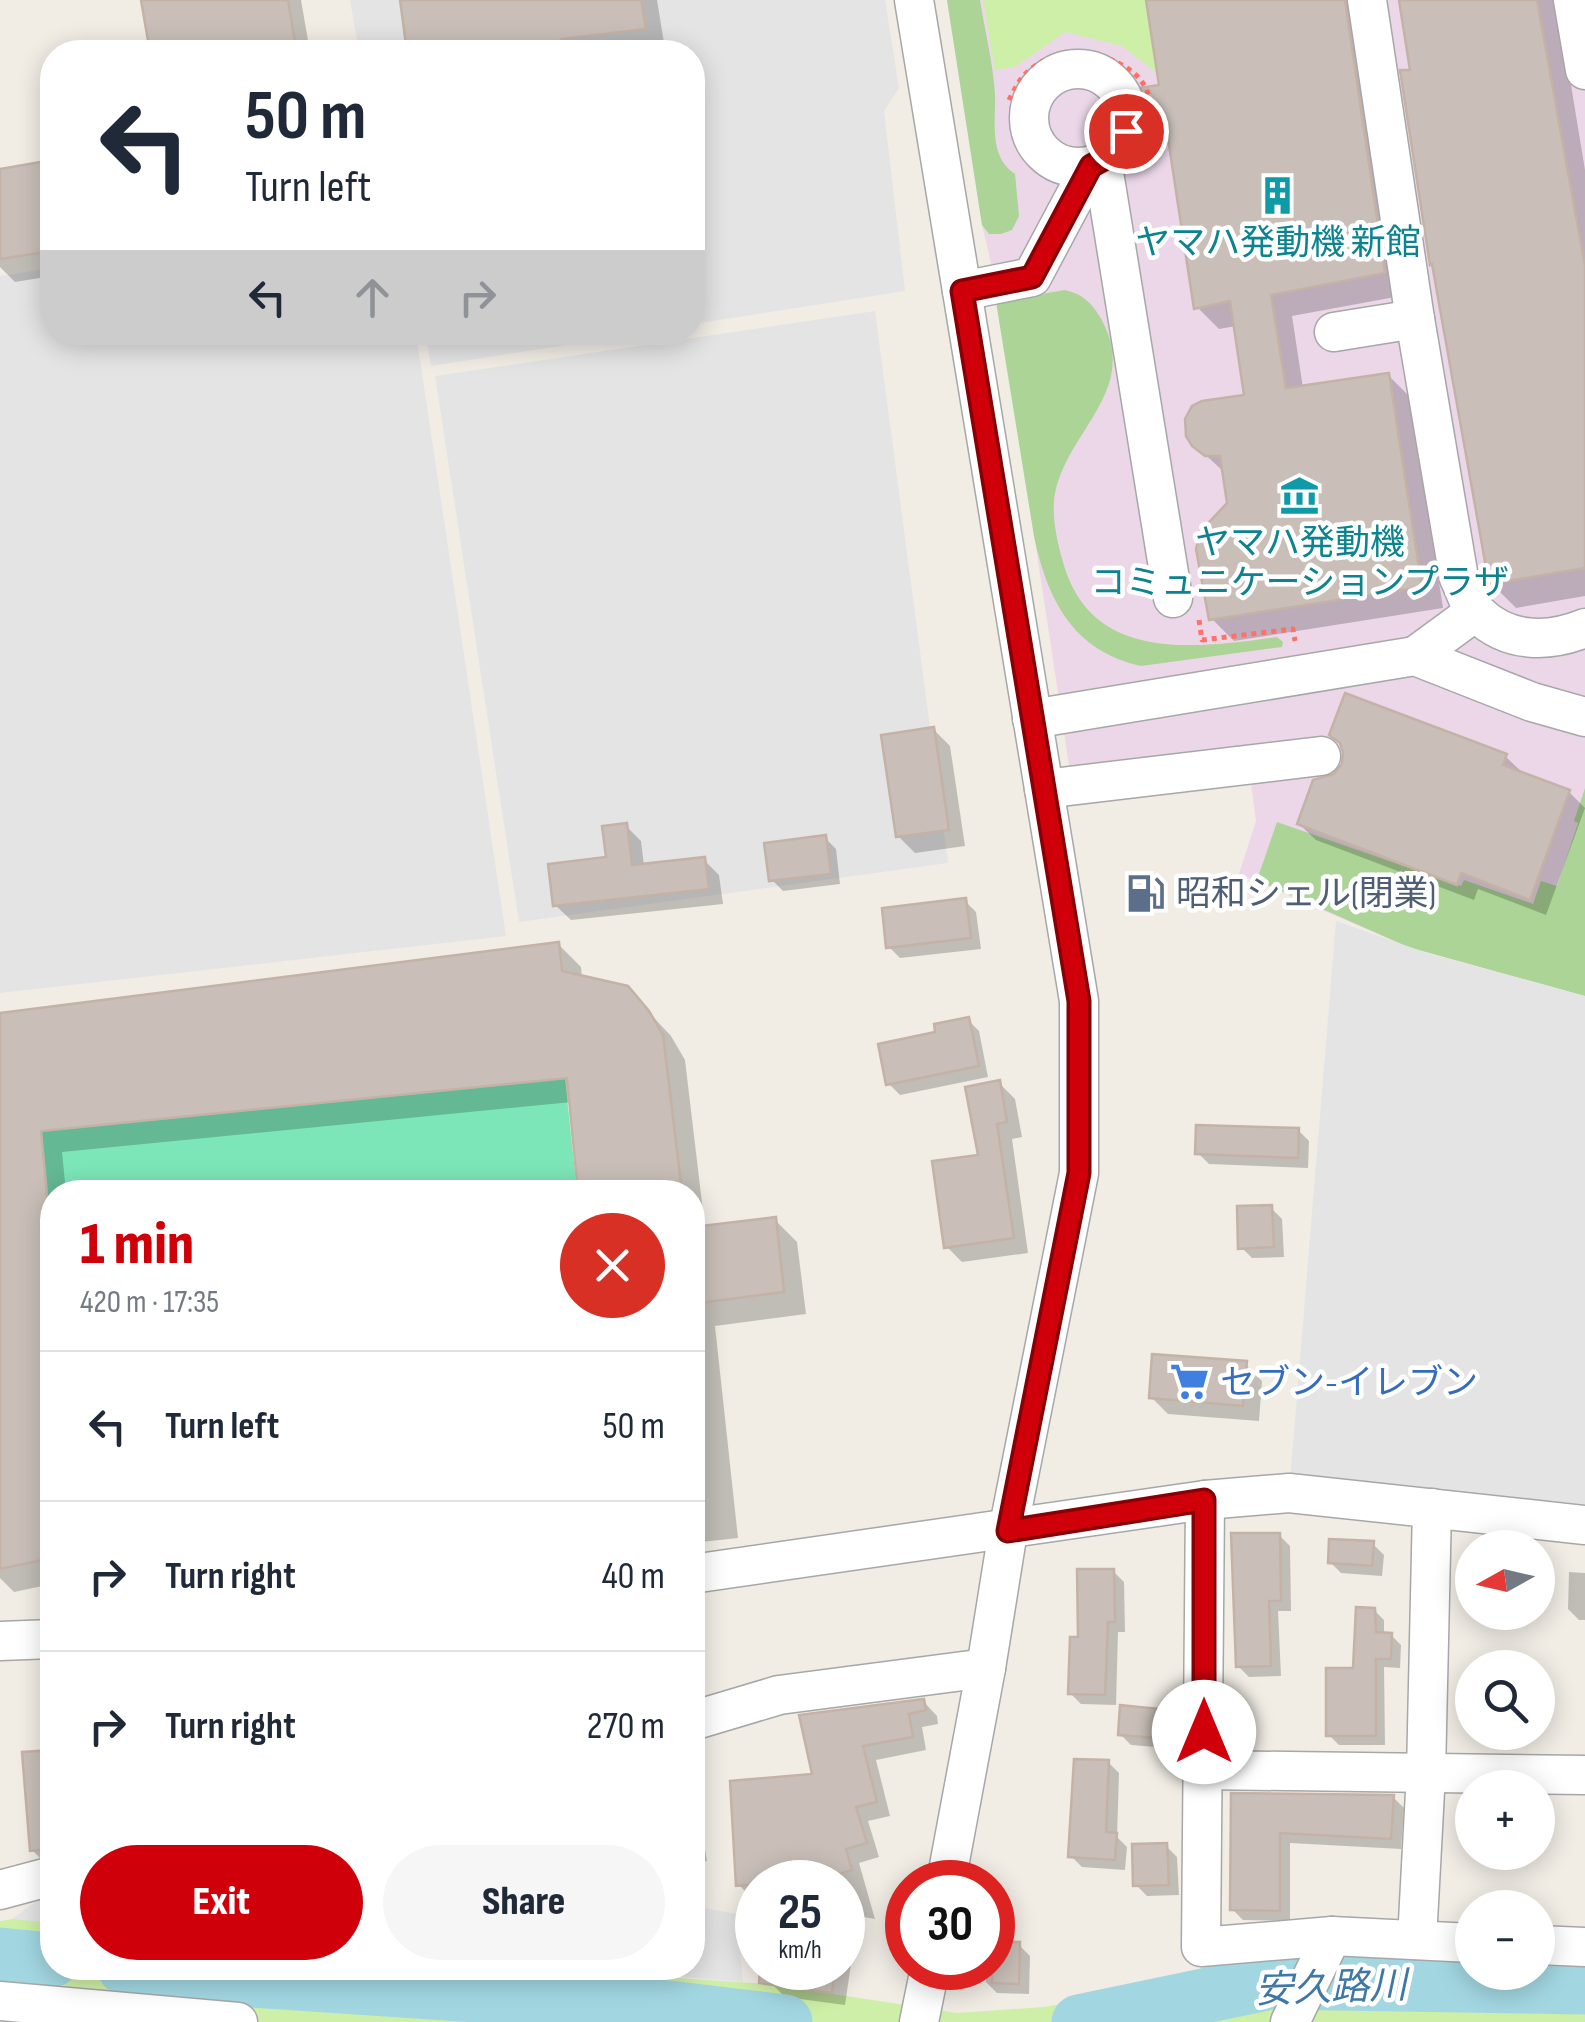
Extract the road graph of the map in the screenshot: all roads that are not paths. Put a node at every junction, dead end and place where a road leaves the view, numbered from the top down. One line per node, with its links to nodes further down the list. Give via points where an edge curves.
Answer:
1 (914, 0): 5 (street)
2 (1366, 0): 6 (street)
3 (1573, 0): 4 (street)
4 (1585, 70)
5 (962, 291): 8 (street, via 1032,277 1096,163); 13 (street)
6 (1414, 319): 7 (street); 9 (street, via 1459,578)
7 (1334, 332)
8 (1172, 598)
9 (1475, 612): 10 (street, via 1504,634 1538,639); 11 (street)
10 (1585, 628)
11 (1415, 656): 12 (street); 13 (street)
12 (1585, 717)
13 (1032, 719): 15 (street)
14 (1321, 756): 15 (street)
15 (1044, 789): 19 (street, via 1079,1001 1079,1173)
16 (1204, 1500): 17 (street, via 1289,1493); 19 (street); 25 (street)
17 (1432, 1508): 18 (street); 26 (street)
18 (1585, 1524)
19 (1008, 1531): 20 (street); 23 (street)
20 (705, 1572)
21 (40, 1639): 22 (street)
22 (0, 1640)
23 (986, 1668): 24 (street, via 778,1695); 28 (street)
24 (705, 1717)
25 (1204, 1770): 26 (street); 33 (street, via 1201,1946)
26 (1426, 1773): 27 (street); 31 (street)
27 (1585, 1775)
28 (950, 1860)
29 (40, 1879): 30 (street)
30 (0, 1890)
31 (1417, 1940): 32 (street); 33 (street)
32 (1455, 1941)
33 (1328, 1943): 38 (street)
34 (1555, 1946): 35 (street)
35 (1585, 1947)
36 (926, 1990): 41 (street)
37 (0, 2000): 39 (street)
38 (1293, 2016)
39 (153, 2017): 40 (street)
40 (238, 2022)
41 (919, 2022)

